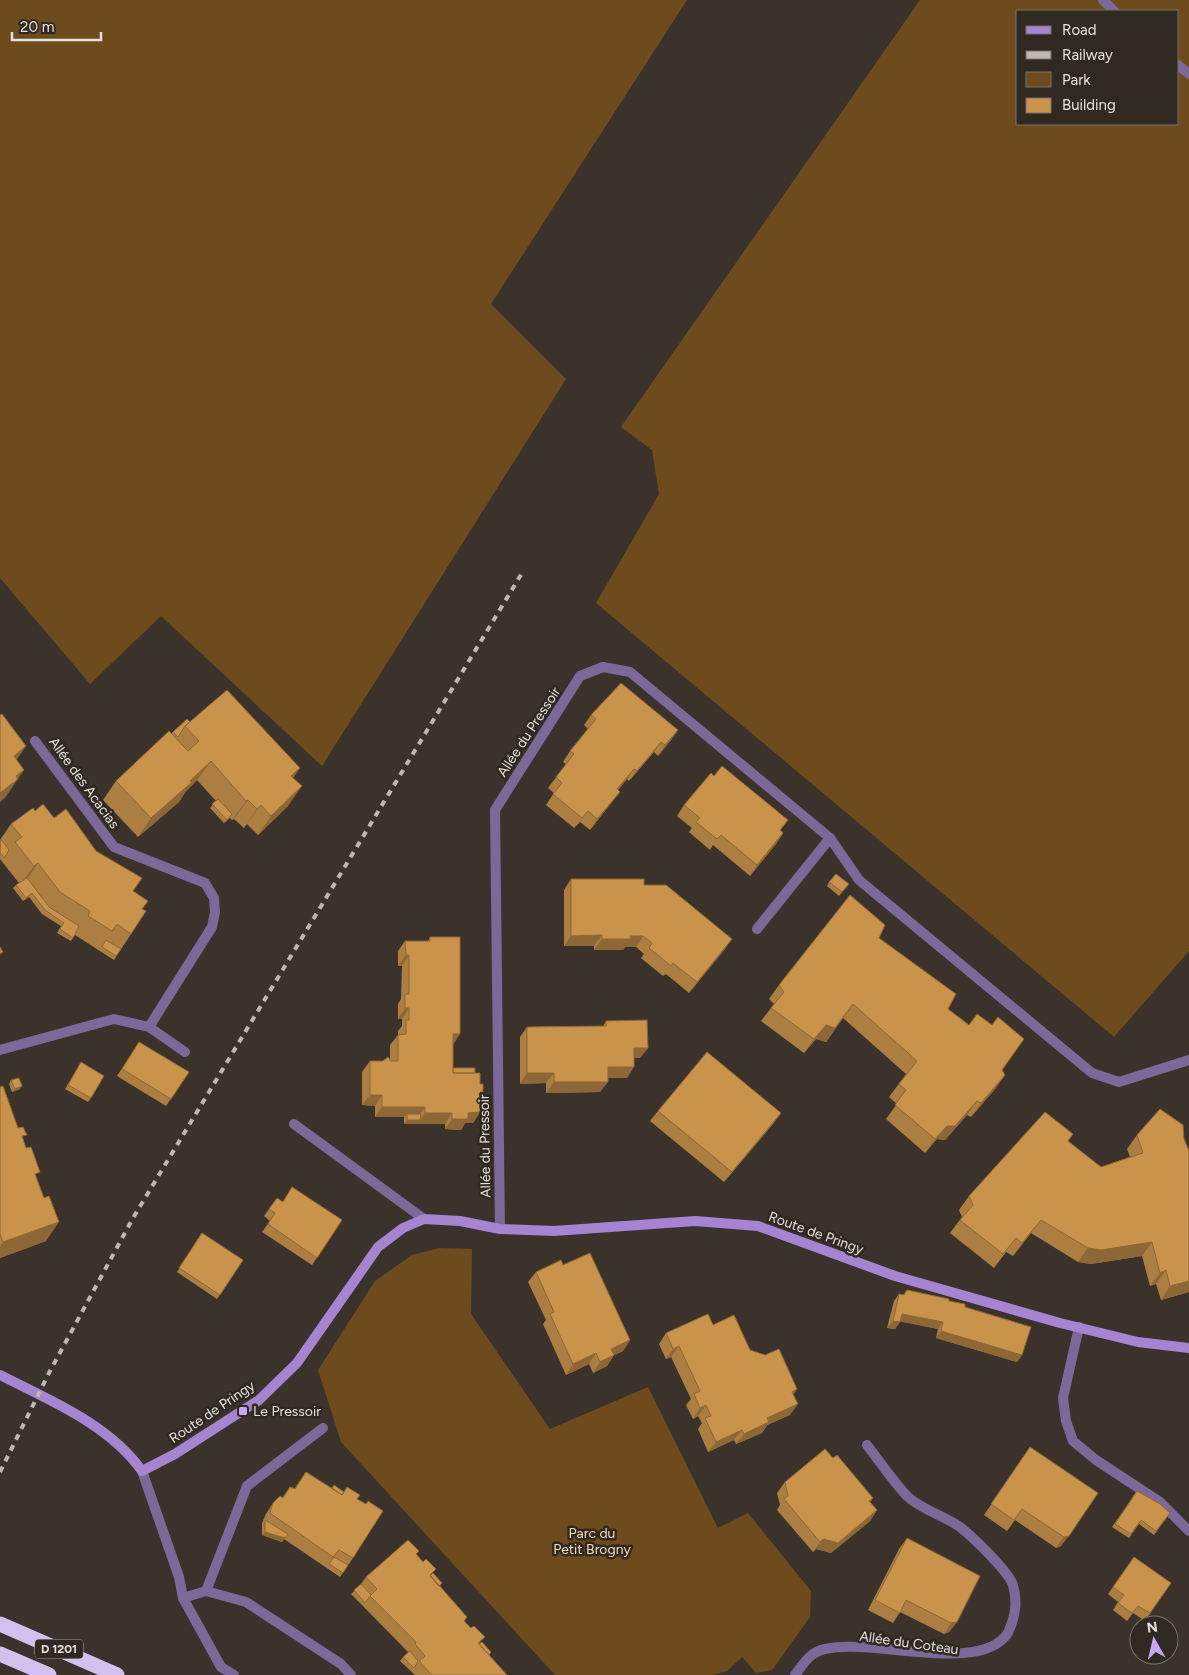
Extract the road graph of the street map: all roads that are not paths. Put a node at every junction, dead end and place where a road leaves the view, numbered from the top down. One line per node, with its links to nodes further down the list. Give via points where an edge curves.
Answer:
1 (1103, 0): 2 (street)
2 (1113, 10)
3 (1179, 66): 4 (street)
4 (1189, 74)
5 (35, 741): 8 (street, Allée des Acacias, via 114,848 206,883 214,898 212,927)
6 (830, 838): 7 (street); 11 (street, Allée du Pressoir, via 859,880 1092,1073 1119,1082); 14 (street, Allée du Pressoir, via 630,672 603,667 580,676 495,810)
7 (757, 929)
8 (149, 1027): 9 (street, via 114,1019); 10 (street)
9 (0, 1050)
10 (185, 1052)
11 (1189, 1060)
12 (294, 1124): 13 (street)
13 (424, 1219): 14 (street, Route de Pringy, via 460,1221); 20 (street, Route de Pringy, via 403,1228 378,1247 297,1363 259,1400 175,1454)
14 (500, 1229): 15 (street, Route de Pringy, via 554,1231 695,1221 758,1226 896,1276)
15 (1079, 1327): 16 (street, Route de Pringy, via 1138,1342); 21 (street, via 1064,1398 1066,1421 1073,1441 1160,1502)
16 (1189, 1348)
17 (0, 1375): 20 (street, via 72,1412 112,1439 131,1455)
18 (323, 1428): 22 (street, via 246,1486)
19 (867, 1445): 27 (street, Allée du Coteau, via 908,1497 960,1527 1010,1576 1016,1595 1015,1616 1005,1641 990,1657)
20 (142, 1471): 23 (street)
21 (1189, 1531)
22 (206, 1590): 23 (street); 31 (street, via 246,1602 340,1664)
23 (184, 1598): 30 (street, via 221,1667)
24 (0, 1624): 29 (highway, D 1201)
25 (0, 1654): 28 (highway, D 1201)
26 (942, 1664): 32 (street, Allée du Coteau, via 826,1648 811,1654)
27 (971, 1664)
28 (49, 1675)
29 (118, 1675)
30 (234, 1675)
31 (351, 1675)
32 (795, 1675)

